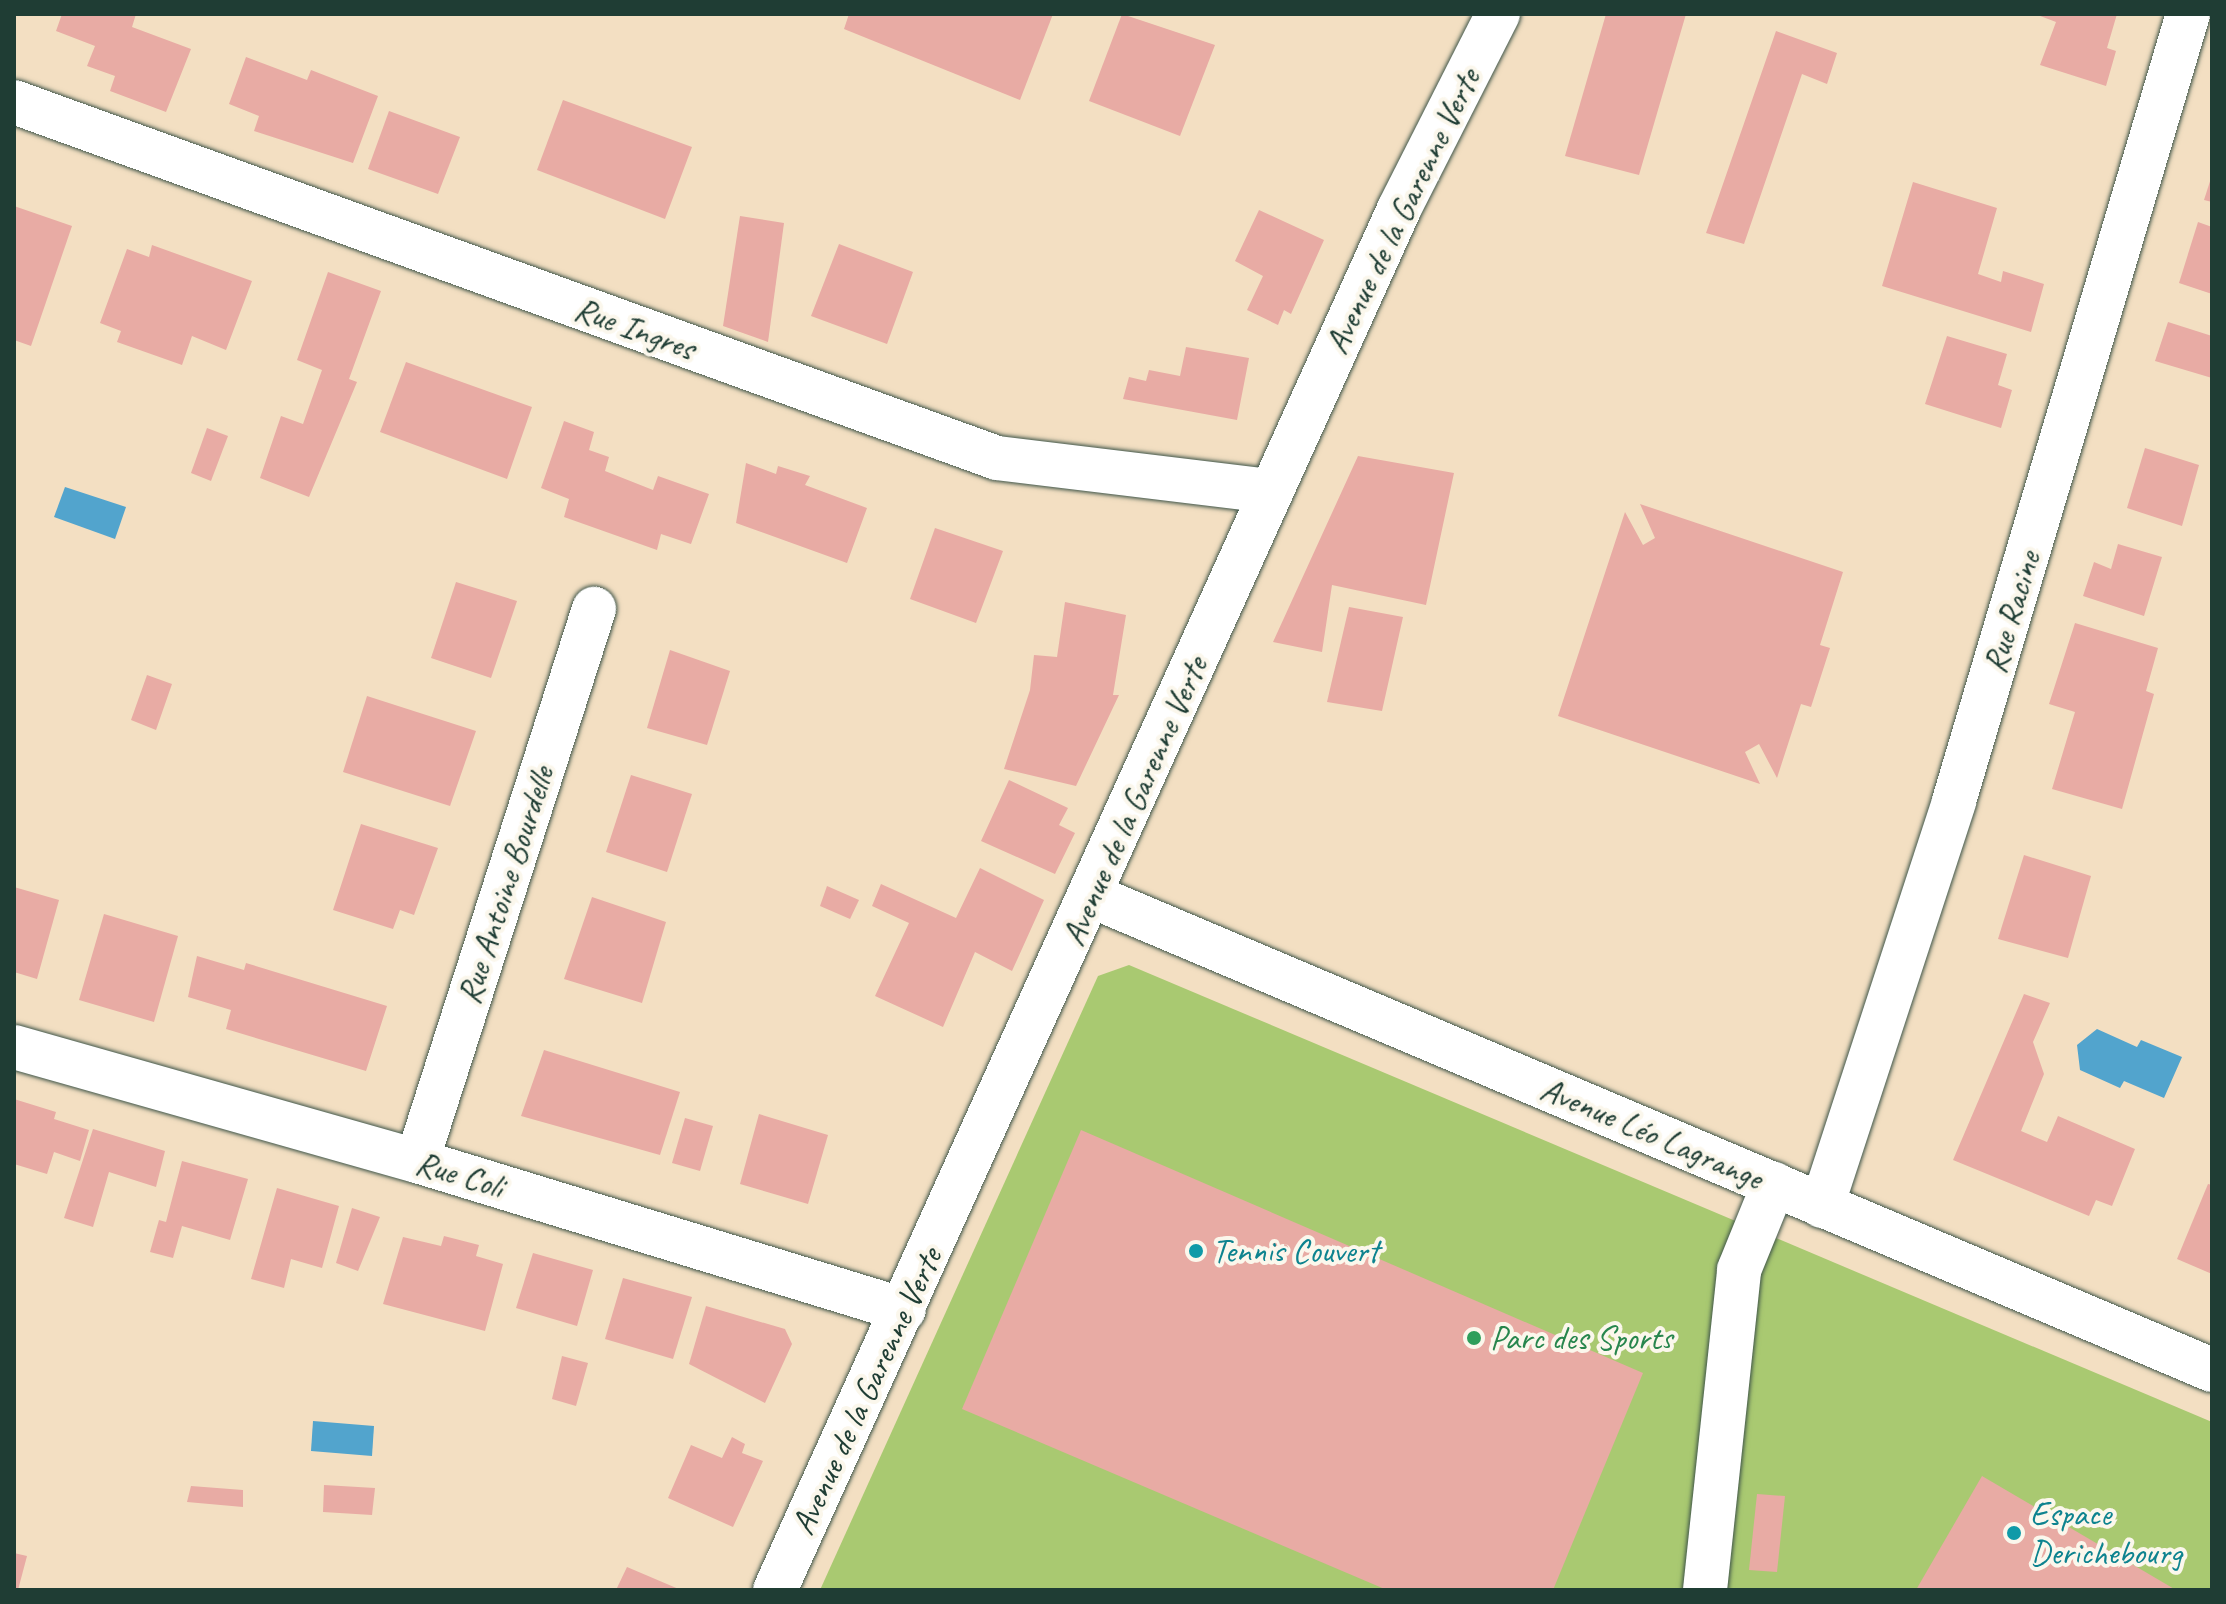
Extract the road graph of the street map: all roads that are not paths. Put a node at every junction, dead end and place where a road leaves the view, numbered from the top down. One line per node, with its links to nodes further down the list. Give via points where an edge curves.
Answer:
1 (1498, 14): 4 (street, Avenue de la Garenne Verte, via 1399,209)
2 (2188, 14): 10 (street, Rue Racine, via 1954,801)
3 (14, 102): 4 (street, Rue Ingres, via 997,458)
4 (1271, 491): 6 (street, Avenue de la Garenne Verte)
5 (594, 609): 8 (street, Rue Antoine Bourdelle)
6 (1092, 896): 9 (street, Avenue Léo Lagrange); 11 (street, Avenue de la Garenne Verte)
7 (14, 1047): 8 (street, Rue Coli)
8 (417, 1161): 11 (street, Rue Coli)
9 (1774, 1184): 10 (street, Avenue Léo Lagrange); 14 (street, via 1739,1270)
10 (1822, 1206): 12 (street, Avenue Léo Lagrange)
11 (904, 1310): 13 (street, Avenue de la Garenne Verte)
12 (2212, 1370)
13 (775, 1590)
14 (1705, 1590)

